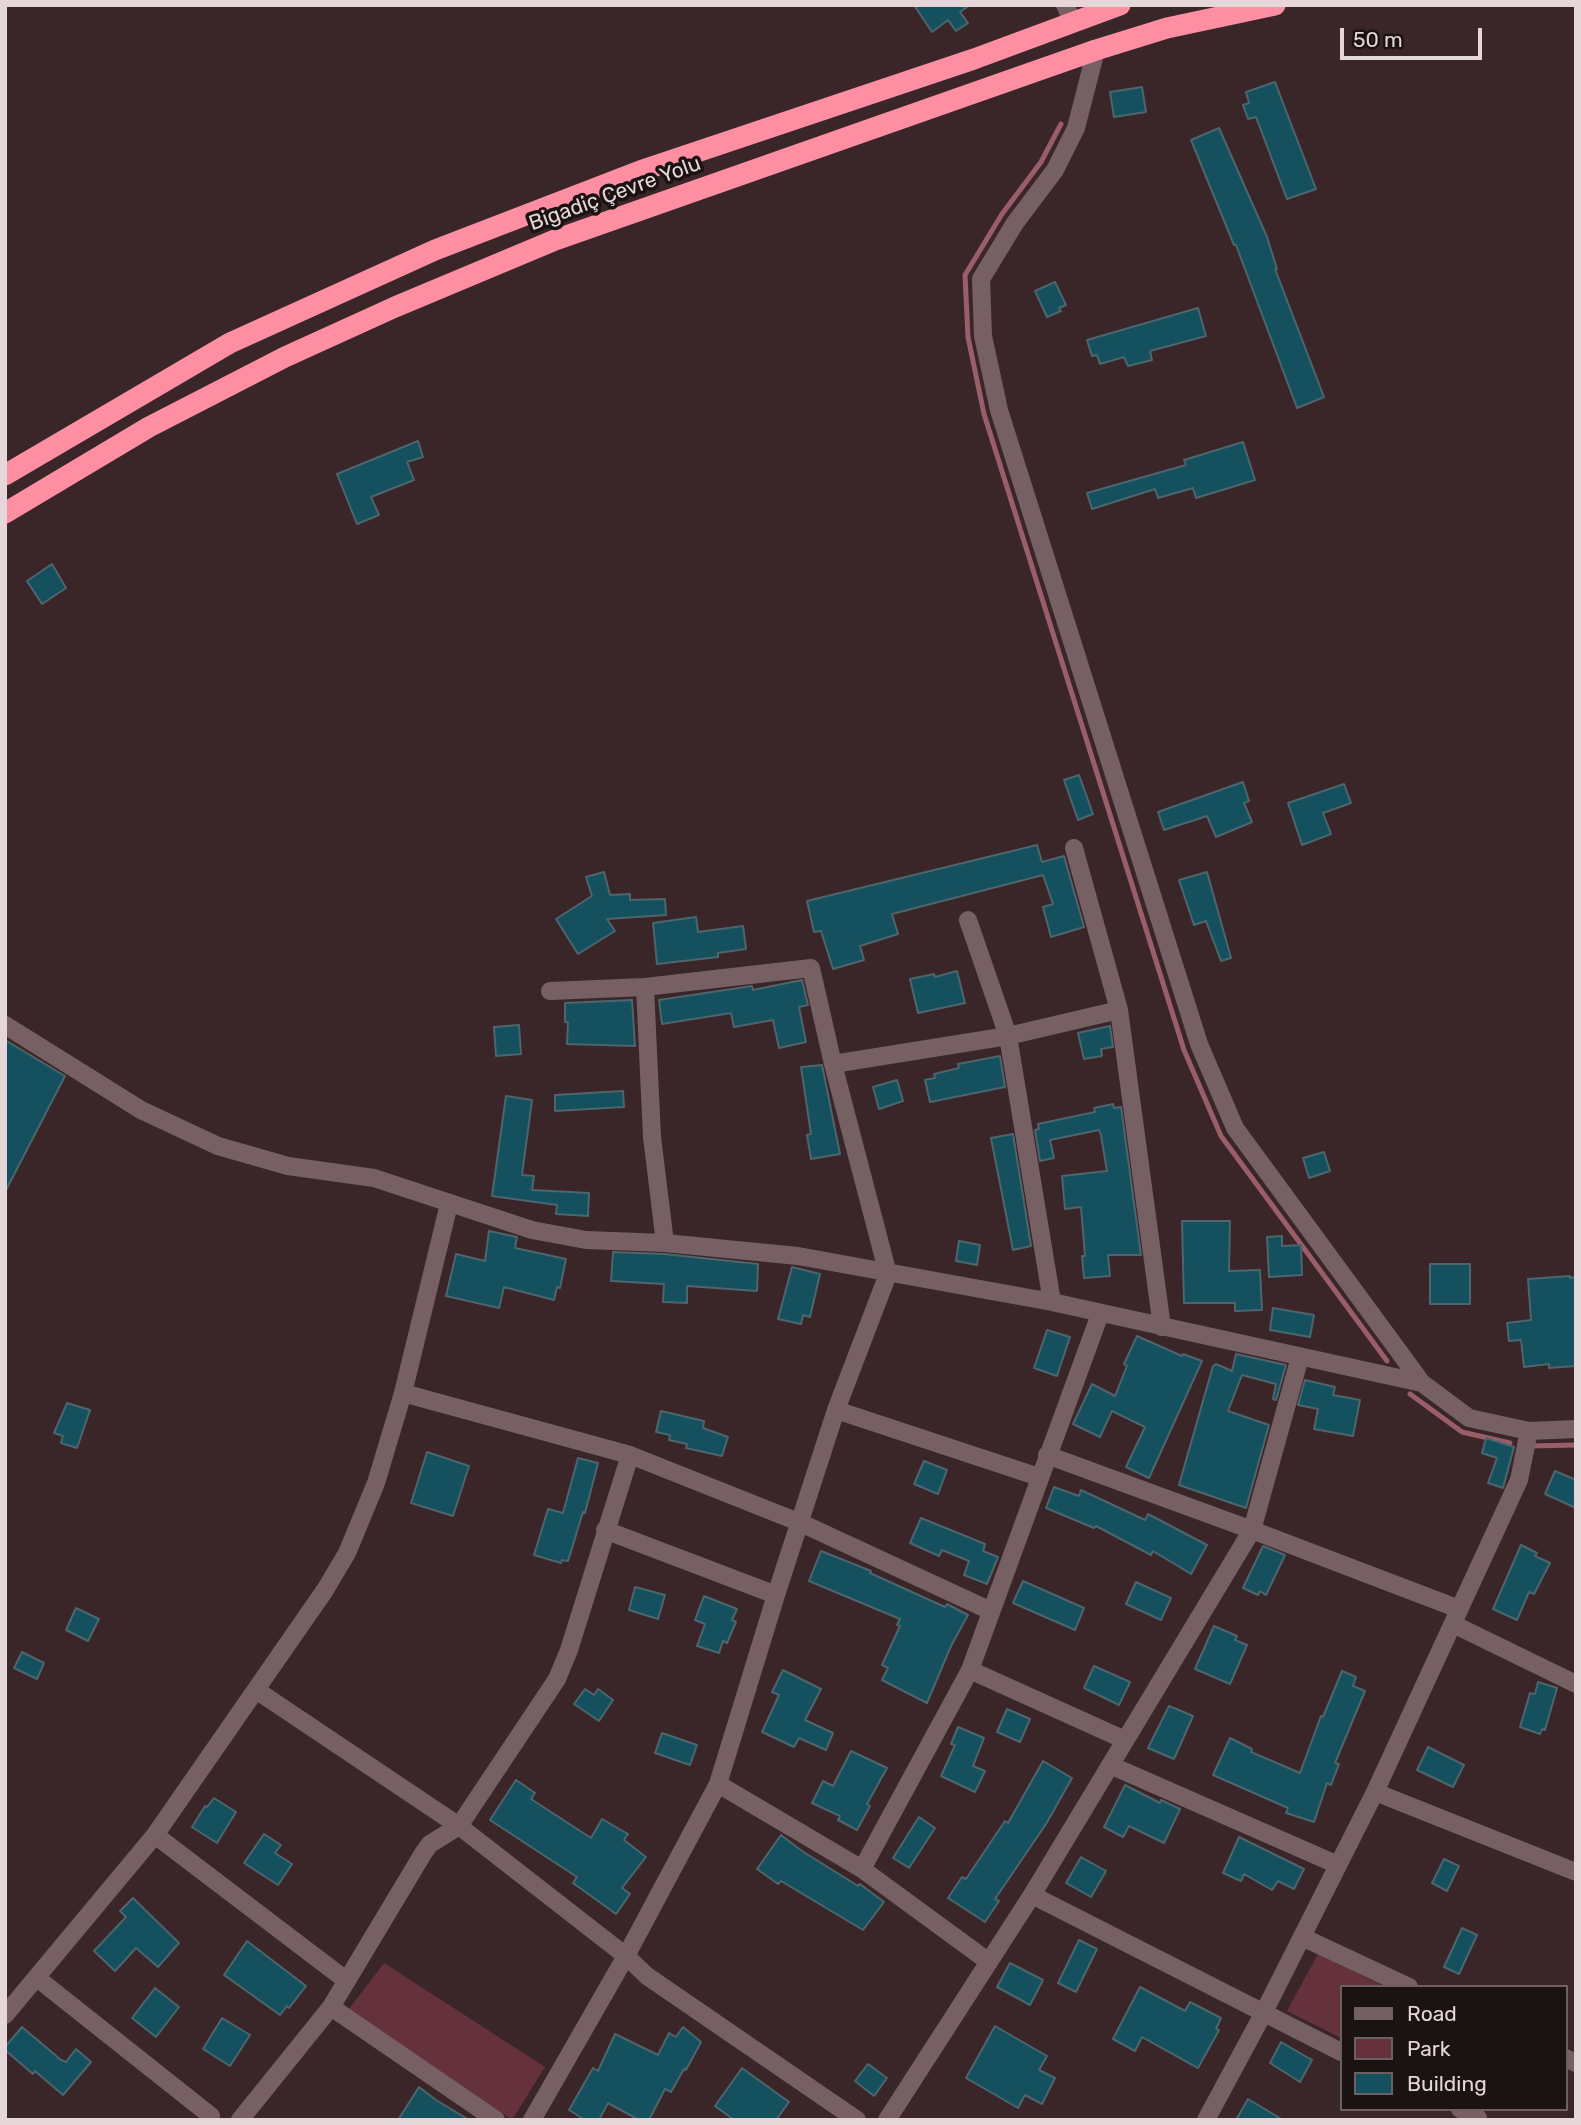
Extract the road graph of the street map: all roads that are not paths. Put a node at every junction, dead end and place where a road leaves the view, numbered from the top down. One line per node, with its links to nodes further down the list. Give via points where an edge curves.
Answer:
1 (1121, 5): 3 (highway, Bigadiç Çevre Yolu)
2 (1275, 5): 4 (highway, Bigadiç Çevre Yolu, via 1167,27)
3 (1069, 14): 5 (highway, Bigadiç Çevre Yolu, via 974,59 640,171 435,250 230,343)
4 (1096, 50): 6 (highway, Bigadiç Çevre Yolu, via 555,240 408,302 285,357 149,427); 22 (street, via 1076,128 1055,170 981,279 983,335 999,410 1199,1044 1235,1128)
5 (5, 475)
6 (5, 513)
7 (1074, 848): 11 (street)
8 (968, 920): 13 (street)
9 (646, 987): 10 (street); 14 (street, via 811,968); 16 (street, via 652,1138)
10 (550, 991)
11 (1119, 1010): 13 (street); 20 (street)
12 (5, 1025): 15 (street, via 141,1111 219,1146 288,1166 374,1178)
13 (1008, 1036): 14 (street); 18 (street)
14 (833, 1064): 17 (street)
15 (449, 1204): 16 (street, via 557,1236); 23 (street)
16 (665, 1243): 17 (street, via 798,1256)
17 (888, 1274): 18 (street); 24 (street)
18 (1052, 1302): 19 (street)
19 (1100, 1314): 20 (street); 28 (street)
20 (1162, 1327): 21 (street)
21 (1300, 1357): 22 (street); 32 (street)
22 (1422, 1383): 26 (street, via 1469,1418)
23 (403, 1393): 27 (street); 38 (street, via 376,1483 346,1553)
24 (836, 1410): 29 (street); 30 (street)
25 (1576, 1429): 26 (street)
26 (1529, 1431): 35 (street, via 1519,1480)
27 (630, 1455): 30 (street); 31 (street)
28 (1047, 1455): 29 (street); 32 (street)
29 (1039, 1477): 34 (street)
30 (801, 1523): 33 (street); 34 (street)
31 (605, 1530): 33 (street); 43 (street, via 557,1679)
32 (1252, 1530): 35 (street); 39 (street)
33 (776, 1595): 41 (street)
34 (991, 1611): 36 (street)
35 (1456, 1616): 37 (street); 42 (street)
36 (970, 1670): 39 (street); 46 (street)
37 (1576, 1684)
38 (256, 1690): 43 (street); 44 (street)
39 (1125, 1740): 40 (street)
40 (1110, 1765): 45 (street); 48 (street)
41 (718, 1784): 46 (street); 50 (street)
42 (1375, 1792): 45 (street); 47 (street)
43 (459, 1826): 50 (street); 53 (street, via 424,1853)
44 (155, 1835): 52 (street); 53 (street)
45 (1338, 1865): 49 (street)
46 (862, 1869): 51 (street)
47 (1576, 1872)
48 (1032, 1895): 51 (street); 56 (street)
49 (1302, 1937): 54 (street); 56 (street)
50 (626, 1956): 60 (street); 63 (street, via 647,1976)
51 (989, 1962): 64 (street)
52 (37, 1978): 57 (street); 59 (street)
53 (347, 1980): 55 (street)
54 (1405, 1985)
55 (331, 2007): 61 (street); 62 (street)
56 (1263, 2014): 58 (street); 65 (street)
57 (5, 2015)
58 (1340, 2052)
59 (212, 2118)
60 (534, 2119)
61 (240, 2120)
62 (496, 2120)
63 (857, 2120)
64 (887, 2120)
65 (1206, 2120)

